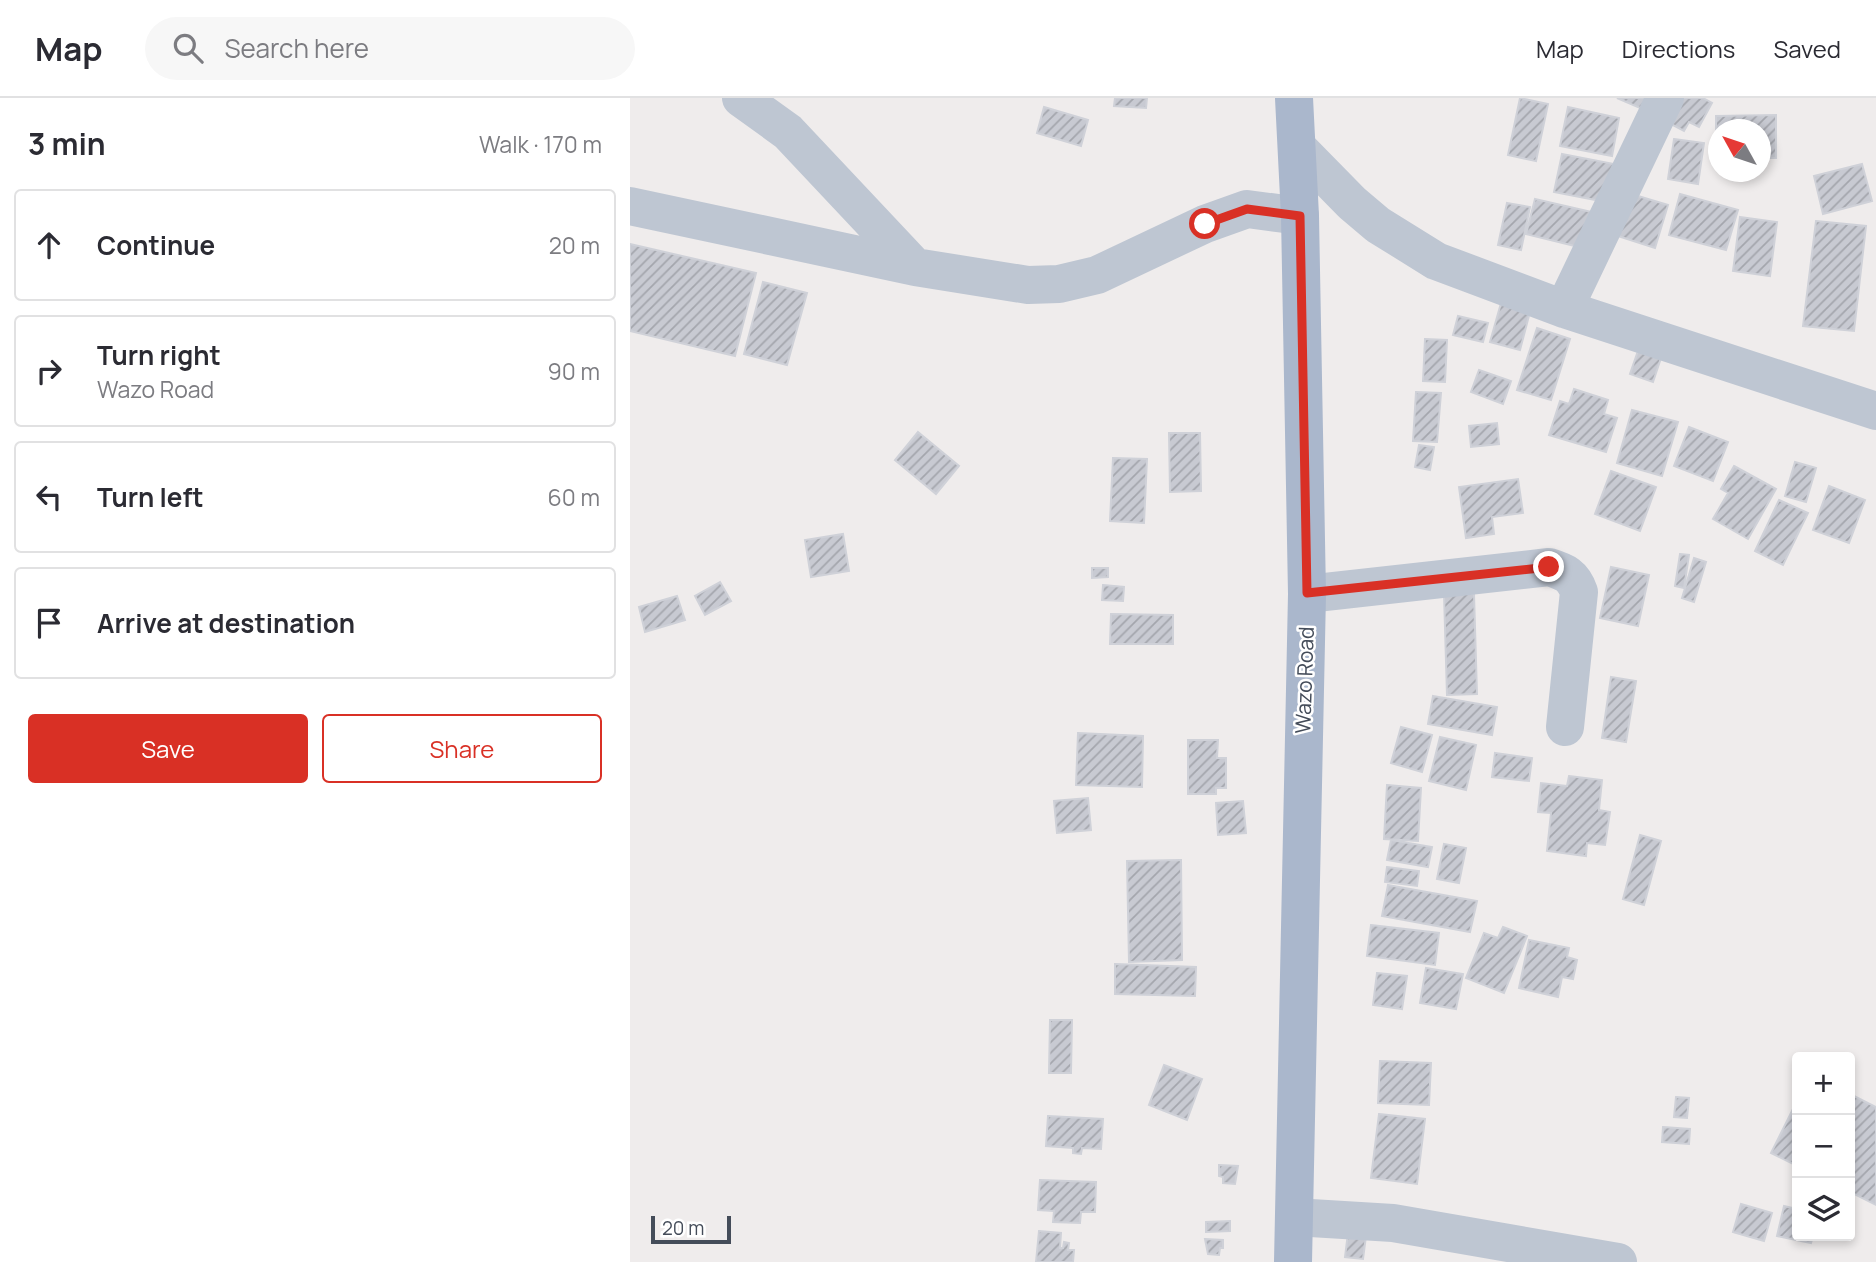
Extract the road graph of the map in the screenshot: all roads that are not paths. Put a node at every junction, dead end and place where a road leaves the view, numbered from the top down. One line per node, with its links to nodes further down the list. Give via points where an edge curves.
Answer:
1 (741, 98): 7 (street, via 788,132)
2 (1294, 98): 4 (main road, Wazo Road)
3 (1665, 98): 8 (street)
4 (1298, 148): 6 (main road, Wazo Road); 8 (street, via 1352,203 1406,243 1436,261)
5 (630, 206): 7 (street)
6 (1300, 216): 7 (street, via 1247,209 1097,275 1059,284 1028,285); 10 (main road, Wazo Road)
7 (915, 267)
8 (1564, 309): 9 (street)
9 (1876, 411)
10 (1307, 593): 11 (street, via 1549,567 1565,572 1579,592); 12 (main road, Wazo Road)
11 (1565, 727)
12 (1294, 1217): 13 (main road, Wazo Road); 14 (street, via 1393,1223)
13 (1293, 1262)
14 (1618, 1262)

